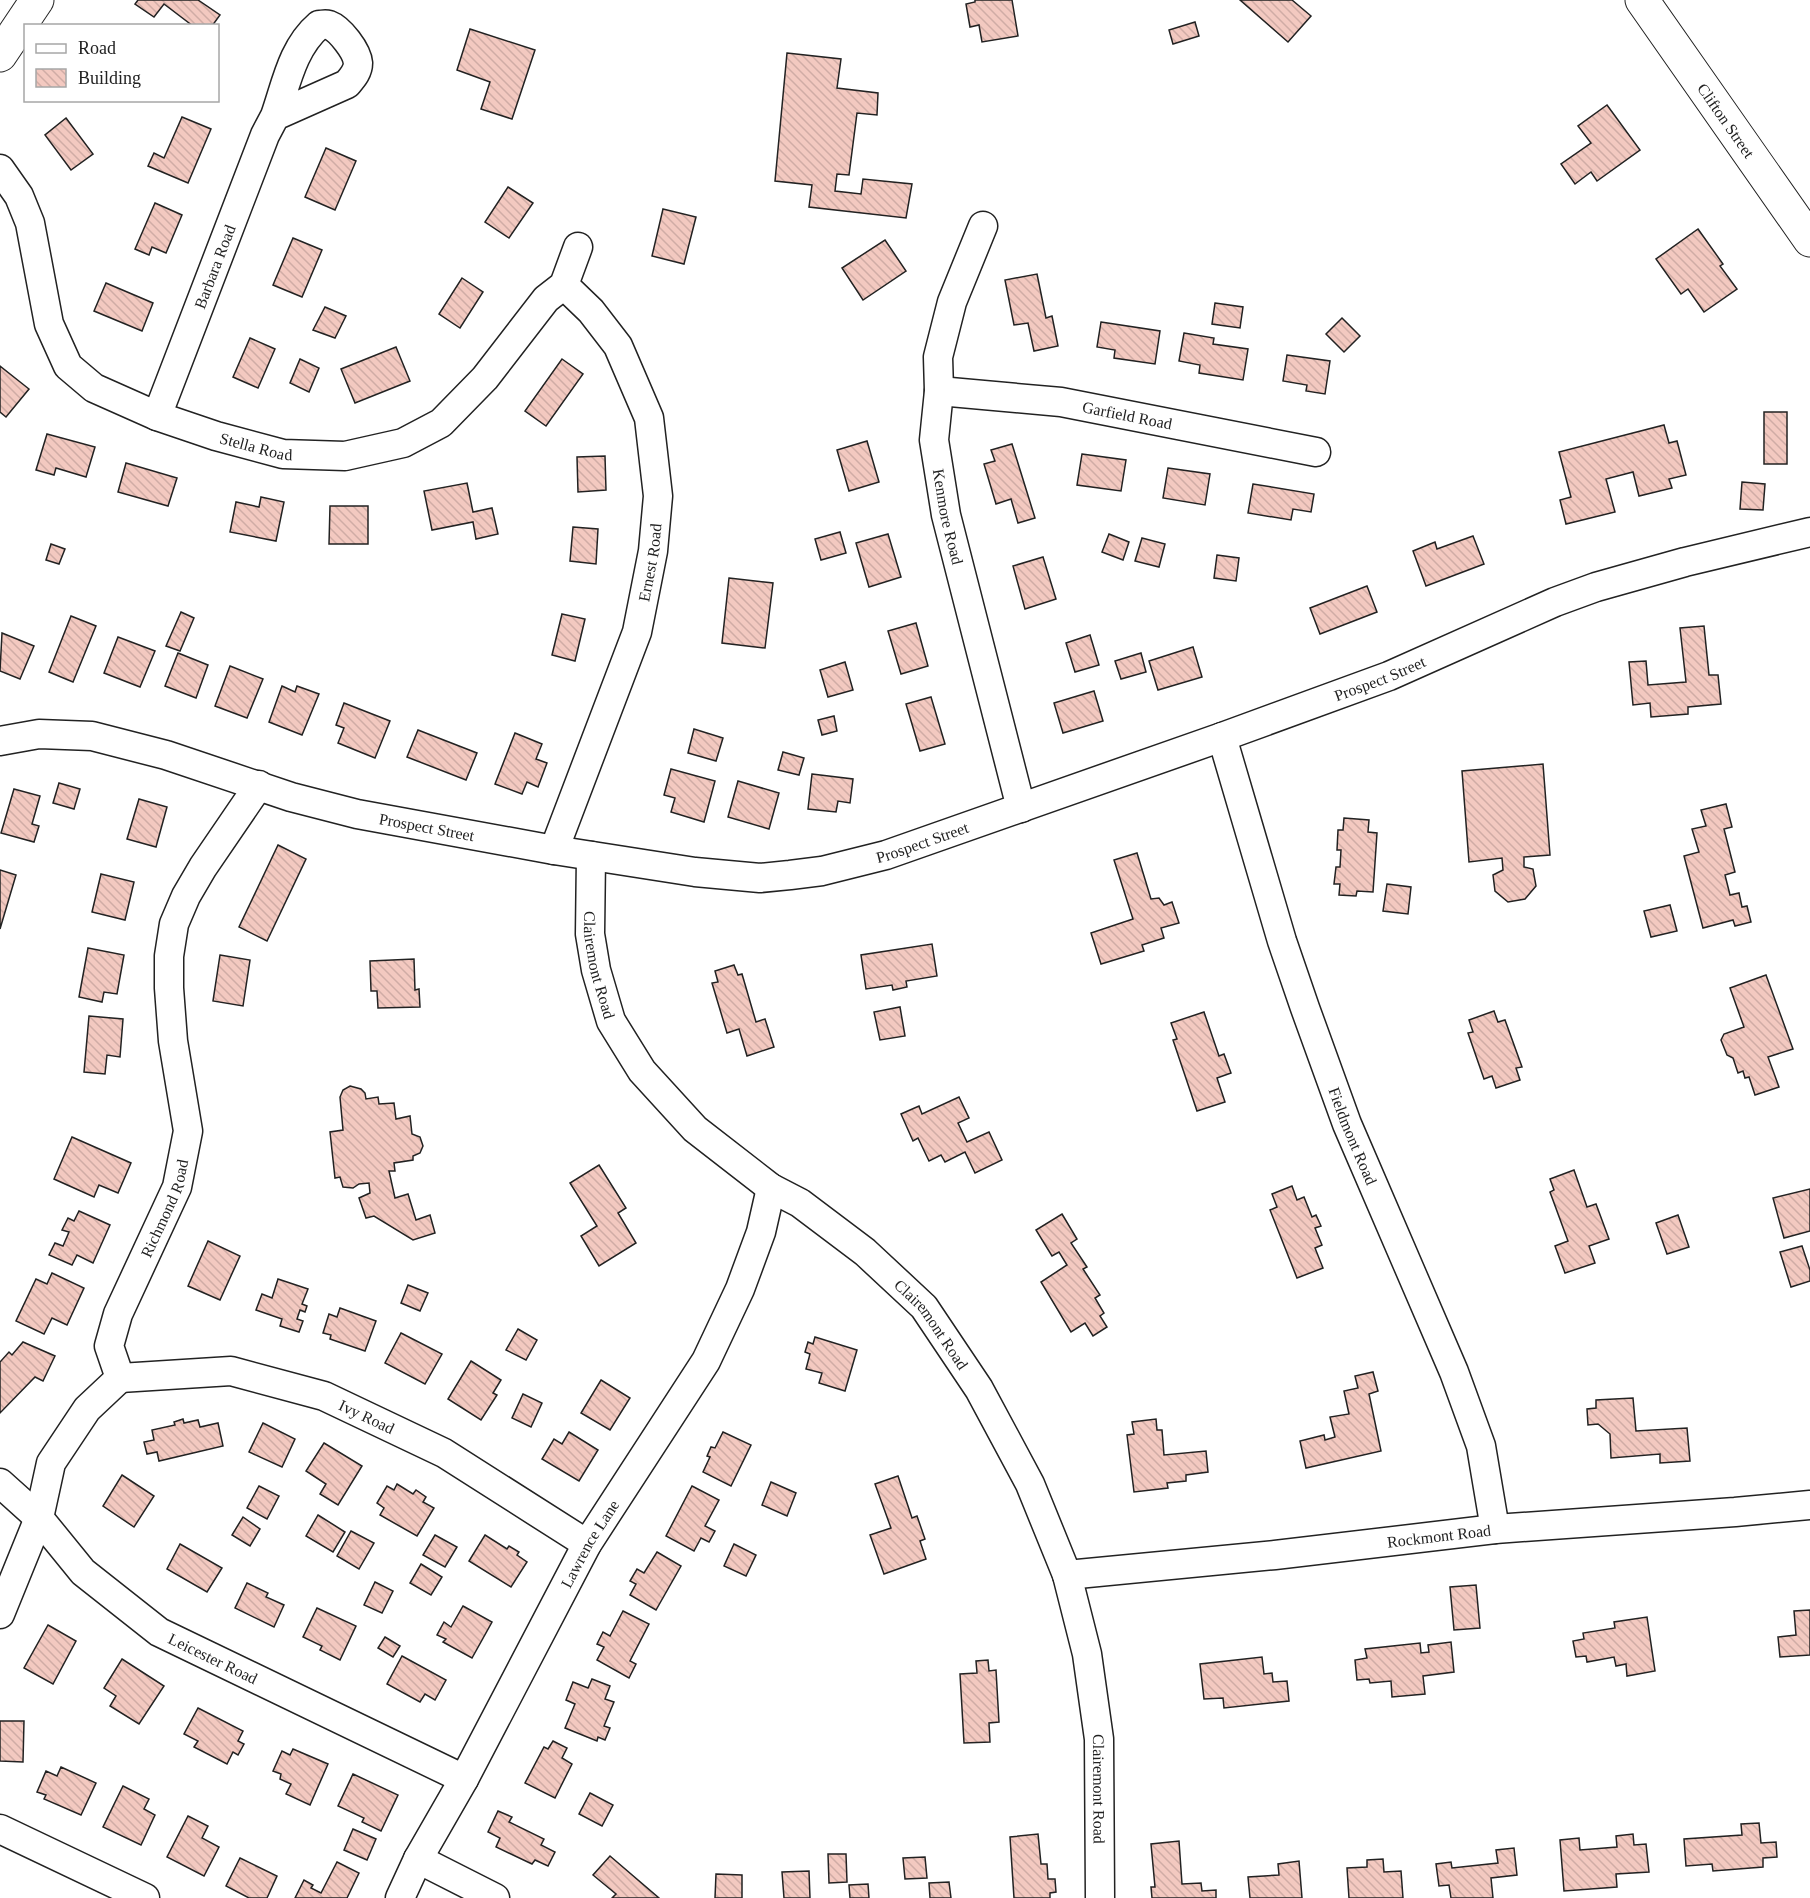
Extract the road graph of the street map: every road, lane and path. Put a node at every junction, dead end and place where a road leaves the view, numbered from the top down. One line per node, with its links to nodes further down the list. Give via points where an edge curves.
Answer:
1 (37, 0): 3 (main road)
2 (1642, 0): 7 (main road, Clifton Street)
3 (0, 55)
4 (275, 116): 11 (street, Barbara Road)
5 (0, 169): 11 (street, Stella Road, via 19,196 30,223 49,324 68,366 94,388)
6 (983, 226): 10 (street, Kenmore Road, via 952,302 939,357)
7 (1810, 240)
8 (579, 247): 9 (street, Stella Road)
9 (564, 285): 11 (street, Stella Road, via 546,299 485,378 441,423 403,443 345,456 283,454); 18 (street, Ernest Road, via 618,346 649,418 658,496 653,551 637,632)
10 (939, 391): 12 (street, Garfield Road, via 1061,402); 17 (street, Kenmore Road, via 934,440 946,515)
11 (157, 416)
12 (1316, 452)
13 (1810, 532): 14 (street, Prospect Street, via 1596,587 1389,676)
14 (1222, 738): 17 (street, Prospect Street); 25 (street, Fieldmont Road, via 1305,1008 1347,1124 1441,1341 1481,1446)
15 (0, 741): 16 (street, Prospect Street, via 39,734 92,736 166,754)
16 (259, 784): 18 (street, Prospect Street, via 346,812); 21 (street, Richmond Road, via 203,867 174,924 169,988 173,1041 188,1131 177,1187 118,1314 109,1346)
17 (1021, 808): 19 (street, Prospect Street, via 886,855 790,876 728,876)
18 (554, 849): 19 (street, Prospect Street)
19 (591, 856): 20 (street, Clairemont Road, via 590,934 611,1021 642,1071 695,1129)
20 (771, 1188): 26 (street, Lawrence Lane, via 741,1289 706,1361); 27 (street, Clairemont Road, via 800,1203 865,1252 924,1307 979,1389 1030,1484)
21 (120, 1378): 24 (street, via 87,1409 51,1463); 26 (street, Ivy Road, via 231,1371 324,1396 444,1453)
22 (0, 1484): 24 (street, Leicester Road)
23 (1810, 1505): 25 (street, Rockmont Road)
24 (39, 1518): 28 (street); 29 (street, Leicester Road, via 83,1572 159,1632)
25 (1495, 1529): 27 (street, Rockmont Road)
26 (587, 1544): 29 (street, Lawrence Lane)
27 (1067, 1575): 35 (street, Clairemont Road, via 1087,1654 1099,1739)
28 (0, 1614)
29 (464, 1779): 31 (street, Lawrence Lane)
30 (0, 1829): 32 (street)
31 (418, 1859): 33 (street, Lawrence Lane); 34 (street)
32 (145, 1898)
33 (400, 1898)
34 (495, 1898)
35 (1100, 1898)

